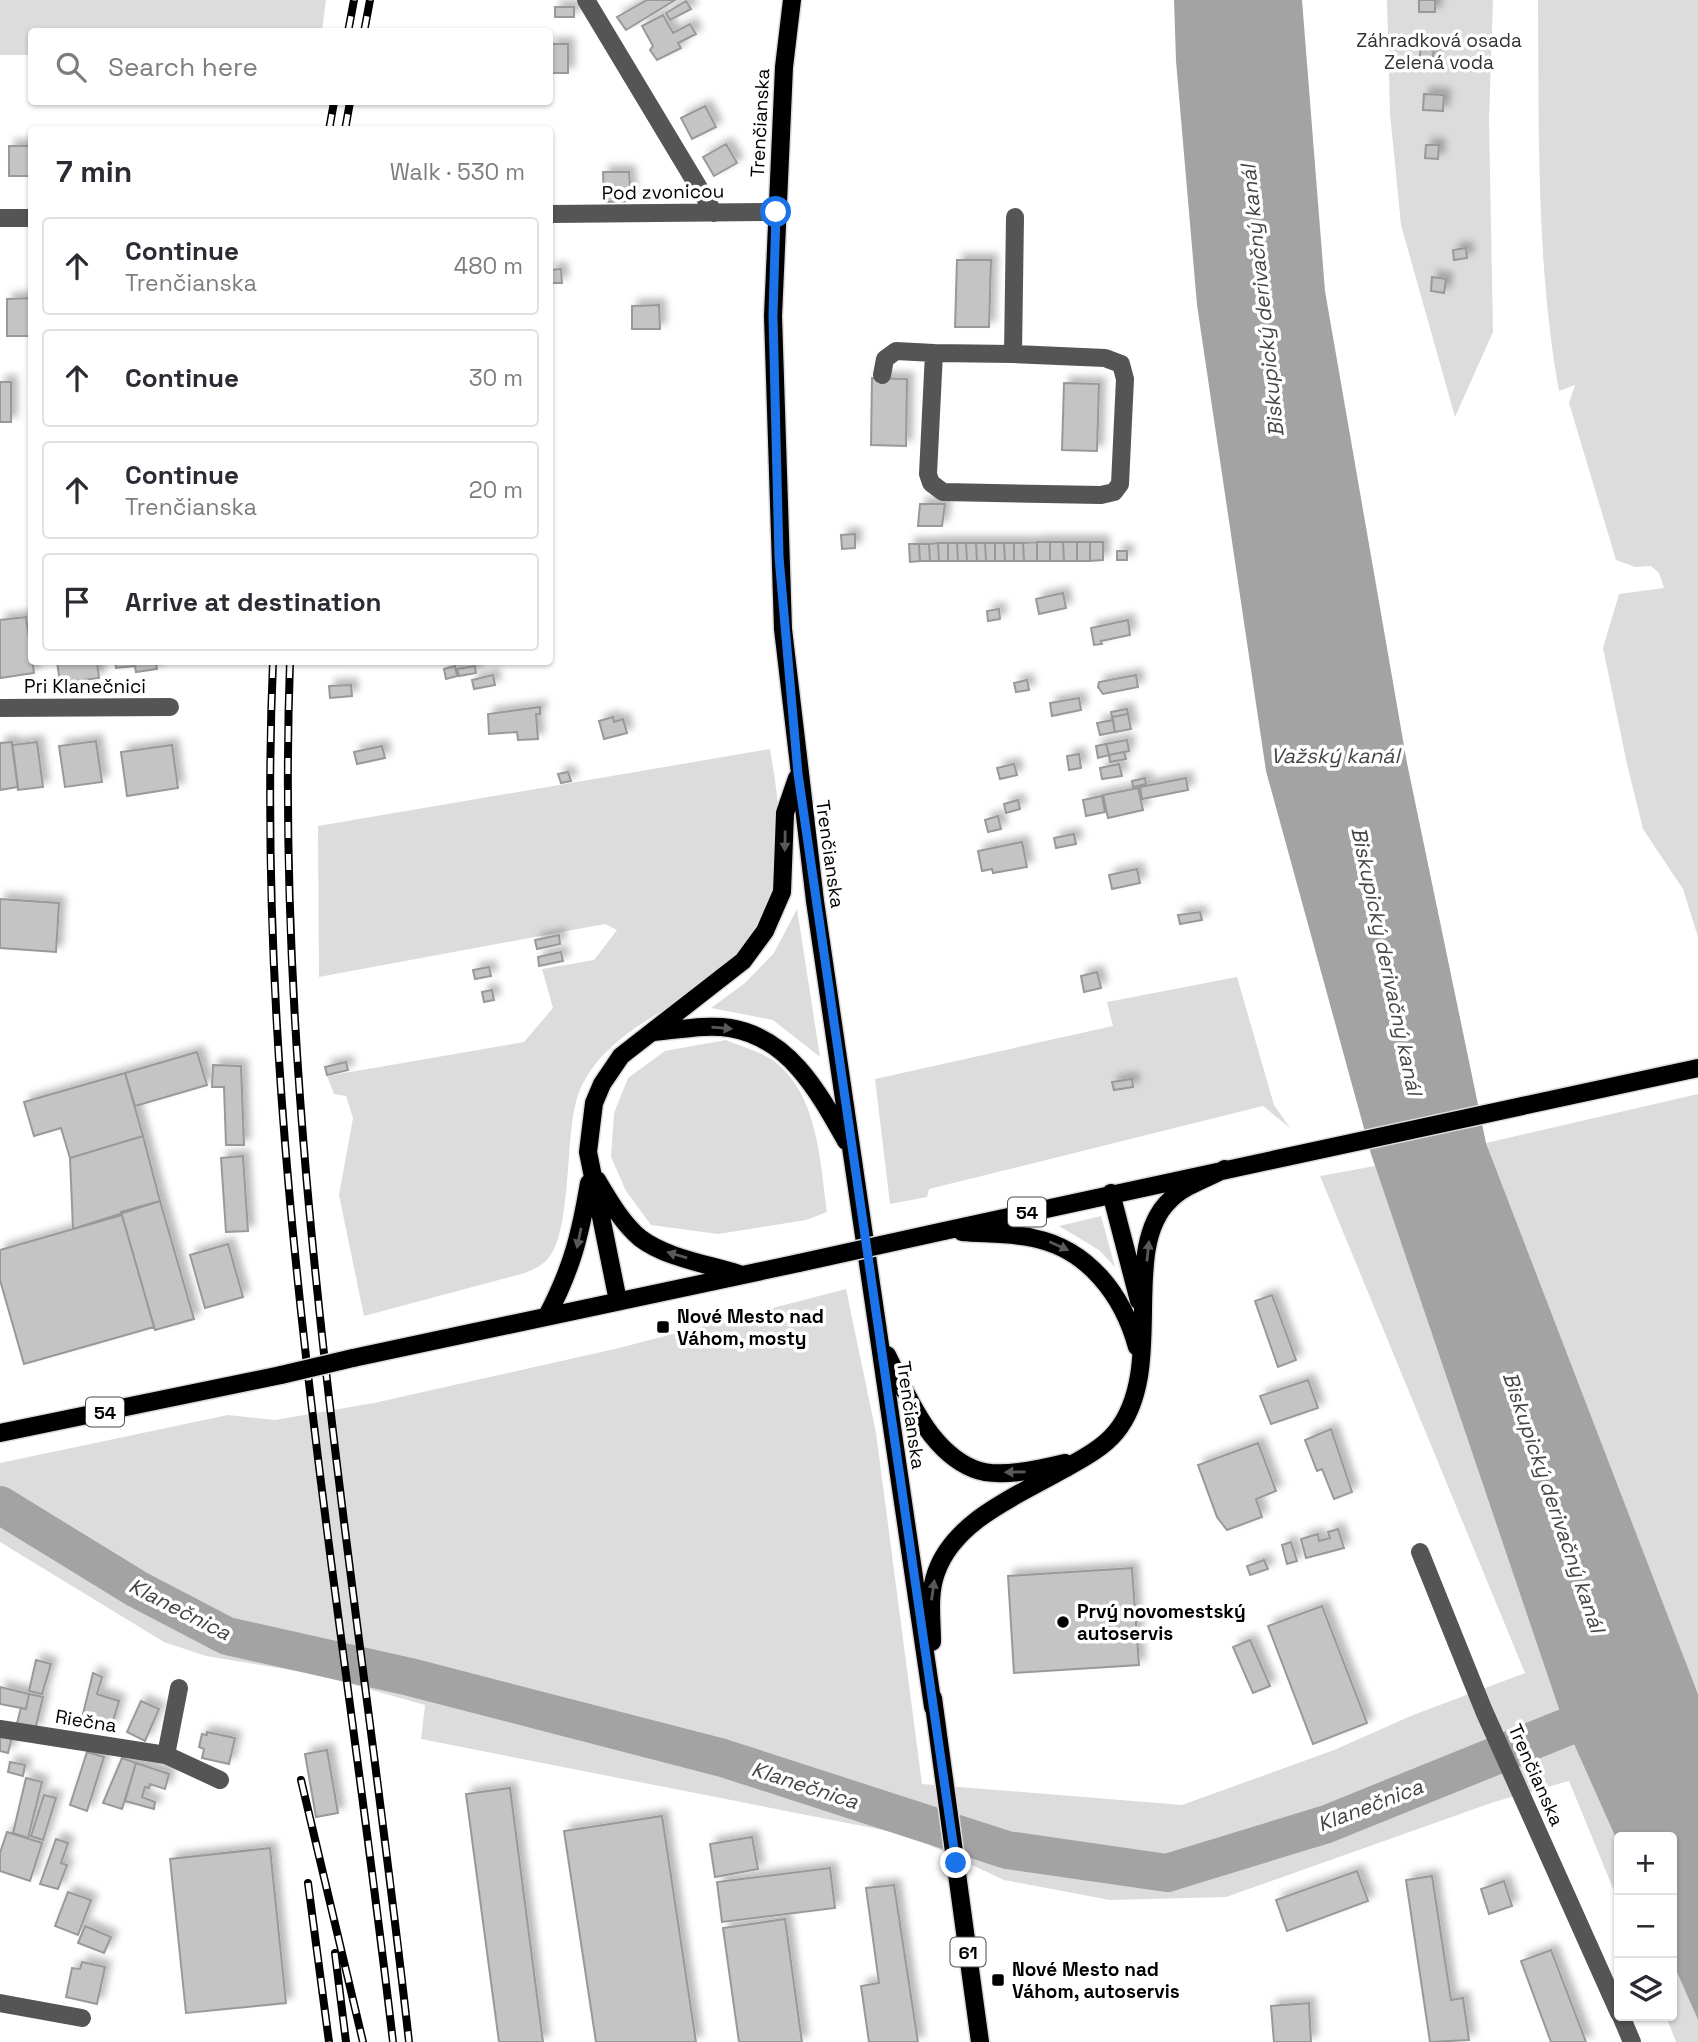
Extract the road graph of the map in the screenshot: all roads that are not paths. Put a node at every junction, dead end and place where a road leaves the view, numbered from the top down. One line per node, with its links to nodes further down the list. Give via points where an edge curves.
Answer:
1 (586, 0): 4 (street)
2 (792, 0): 3 (main road, Trenčianska / 61)
3 (776, 212): 4 (street, Pod zvonicou); 14 (main road, Trenčianska / 61, via 773,316 779,557)
4 (714, 213): 5 (street, Pod zvonicou)
5 (553, 214)
6 (1015, 217): 10 (street)
7 (0, 218): 8 (street)
8 (28, 218)
9 (934, 354): 10 (street); 10 (street, via 929,474 943,492 1114,492 1120,484 1125,379 1121,364 1105,358); 11 (street, via 896,351 886,359)
10 (1013, 354)
11 (882, 375)
12 (170, 707): 13 (street, Pri Klanečnici)
13 (0, 708)
14 (798, 774): 15 (main road, one-way to 15, via 786,813 782,892 774,915 743,961); 17 (main road, Trenčianska / 61)
15 (654, 1032): 17 (main road, one-way to 17, via 730,1028 775,1046 818,1091); 19 (main road, via 621,1056 601,1084 588,1134)
16 (1698, 1068): 18 (main road)
17 (852, 1153): 26 (main road, Trenčianska / 61)
18 (1225, 1169): 20 (main road); 25 (main road, one-way to 18, via 1148,1242 1155,1222 1170,1199)
19 (591, 1171): 22 (main road, one-way to 19, via 657,1249 639,1237 616,1212); 23 (main road); 24 (main road, one-way to 24, via 579,1244)
20 (1111, 1193): 21 (main road, 54); 25 (main road)
21 (944, 1231): 22 (main road, 54, bridge); 27 (main road, one-way to 27, via 1030,1237 1081,1257 1118,1300)
22 (742, 1275): 23 (main road, 54)
23 (618, 1301): 24 (main road, 54)
24 (547, 1316): 28 (main road, 54, bridge)
25 (1144, 1319): 27 (main road)
26 (880, 1340): 29 (main road, one-way to 26, via 1024,1472 974,1470 929,1432); 32 (main road, Trenčianska / 61)
27 (1142, 1363): 29 (main road, via 1134,1395 1116,1431)
28 (3, 1433)
29 (1082, 1459): 32 (main road, one-way to 29, via 931,1596 942,1560 971,1526)
30 (1420, 1552): 36 (street, Trenčianska, via 1484,1711)
31 (179, 1688): 34 (street)
32 (933, 1707): 40 (main road, 61)
33 (0, 1729): 34 (street, Riečna)
34 (166, 1755): 35 (street, Riečna)
35 (220, 1780)
36 (1614, 2001)
37 (0, 2003): 38 (street)
38 (82, 2018)
39 (1623, 2021): 41 (street, Trenčianska)
40 (980, 2042)
41 (1632, 2042)

